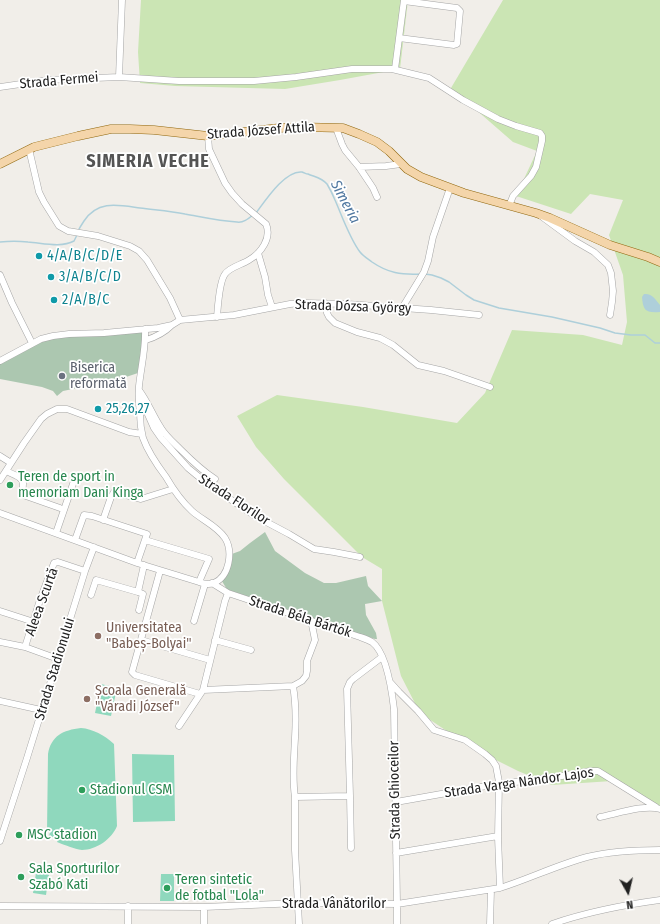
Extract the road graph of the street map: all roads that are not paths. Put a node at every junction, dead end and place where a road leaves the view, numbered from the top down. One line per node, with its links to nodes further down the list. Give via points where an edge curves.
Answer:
1 (122, 0): 5 (street)
2 (404, 0): 3 (street); 3 (street, via 459,9 457,44)
3 (399, 38): 4 (street)
4 (395, 69): 5 (street, Strada Fermei, via 352,69 240,82); 15 (street, Strada Fermei, via 429,78 498,119 540,133 542,141 536,167 513,196)
5 (119, 77): 6 (street, Strada Fermei, via 48,80)
6 (0, 87)
7 (336, 128): 8 (main road, Strada József Attila, via 280,128); 11 (main road, Strada József Attila, via 350,130 377,142); 12 (street, via 345,150)
8 (208, 136): 9 (main road, Strada József Attila, via 116,129); 17 (street, via 209,149 225,183 242,204 268,228 266,241)
9 (29, 149): 10 (main road, Strada József Attila); 26 (street, via 41,197 60,226 65,230 108,239 139,251 170,298)
10 (0, 164)
11 (401, 164): 12 (street); 13 (main road, Strada József Attila, via 415,174)
12 (360, 167): 14 (street)
13 (450, 188): 15 (main road, Strada József Attila); 22 (street, via 423,274)
14 (377, 197)
15 (509, 206): 16 (main road, Strada József Attila)
16 (536, 213): 18 (main road, via 610,245); 24 (street, Strada József Attila, via 594,252 608,265 613,291)
17 (258, 254): 21 (street); 25 (street, via 225,274 221,282)
18 (660, 262)
19 (0, 275): 30 (street)
20 (325, 303): 21 (street, Strada Dózsa György); 22 (street, Strada Dózsa György); 32 (street, via 331,321 380,338 418,365)
21 (272, 307): 25 (street, Strada Dózsa György)
22 (402, 308): 23 (street, Strada Dózsa György)
23 (479, 315)
24 (610, 315)
25 (217, 317): 26 (street, Strada Dózsa György)
26 (180, 320): 27 (street)
27 (172, 325): 28 (street); 29 (street, via 166,331)
28 (145, 329): 29 (street); 30 (street, via 60,334)
29 (146, 340): 33 (street)
30 (32, 343): 31 (street)
31 (0, 360)
32 (490, 387)
33 (139, 390): 34 (street); 39 (street, Strada Florilor, via 166,435 196,465)
34 (139, 400): 35 (street); 50 (street, Strada Florilor, via 161,438 188,468 205,482 255,516 314,549)
35 (142, 434): 37 (street, via 128,432 67,409 56,409 38,422); 42 (street, via 153,458)
36 (0, 456): 37 (street)
37 (11, 463): 38 (street)
38 (6, 471): 40 (street); 43 (street, via 21,479 24,485 21,492 23,496)
39 (215, 479)
40 (0, 480)
41 (74, 481): 46 (street)
42 (173, 489): 45 (street, via 142,499 114,492); 55 (street, via 184,504 217,529 227,541 229,555 225,571)
43 (60, 508)
44 (0, 513): 46 (street)
45 (103, 520): 47 (street, via 84,514); 48 (street, via 147,534)
46 (56, 533): 47 (street)
47 (75, 540): 49 (street)
48 (145, 540): 51 (street); 54 (street, via 208,559)
49 (94, 548): 51 (street); 52 (street, Strada Stadionului)
50 (360, 557)
51 (140, 564): 53 (street); 56 (street)
52 (85, 571): 62 (street, Aleea Scurtă, via 54,563); 70 (street, Strada Stadionului)
53 (160, 571): 54 (street); 64 (street)
54 (202, 583): 55 (street); 63 (street)
55 (212, 584): 57 (street, Strada Béla Bártók)
56 (138, 592): 58 (street, via 96,580); 59 (street, via 143,594)
57 (228, 593): 61 (street, Strada Béla Bártók); 65 (street)
58 (91, 595)
59 (139, 610)
60 (0, 611): 62 (street)
61 (311, 620): 69 (street, Strada Béla Bártók, via 372,642); 73 (street, via 315,640 307,661 306,676)
62 (34, 622): 67 (street, Aleea Scurtă)
63 (194, 622)
64 (141, 640): 71 (street); 74 (street, via 133,674)
65 (215, 640): 68 (street); 71 (street)
66 (0, 642): 67 (street)
67 (25, 647): 70 (street)
68 (251, 650)
69 (382, 657): 72 (street, Strada Ghioceilor); 79 (street, via 350,682 348,689)
70 (58, 659): 76 (street, Strada Stadionului)
71 (210, 660): 74 (street)
72 (390, 681): 78 (street, via 434,730 466,740 492,760 496,766); 81 (street, Strada Ghioceilor, via 394,709)
73 (293, 686): 74 (street); 80 (street, via 296,714)
74 (202, 692): 77 (street)
75 (0, 701): 76 (street)
76 (41, 710): 85 (street, Strada Stadionului)
77 (179, 726)
78 (499, 784): 81 (street, Strada Varga Nándor Lajos); 82 (street, Strada Varga Nándor Lajos, via 598,771); 84 (street)
79 (350, 796): 80 (street); 86 (street)
80 (295, 797): 92 (street)
81 (396, 802): 88 (street, Strada Ghioceilor)
82 (658, 808): 83 (street, via 647,807)
83 (600, 817)
84 (498, 836): 88 (street); 89 (street)
85 (0, 841)
86 (351, 848)
87 (660, 850): 89 (street, Strada Vânătorilor, via 591,856)
88 (396, 854): 93 (street, Strada Ghioceilor)
89 (500, 888): 90 (street, Strada Vânătorilor)
90 (491, 890): 93 (street, Strada Vânătorilor); 101 (street)
91 (660, 900): 102 (street, via 596,911)
92 (299, 903): 93 (street, Strada Vânătorilor); 96 (street, Strada Vânătorilor); 99 (street)
93 (397, 904): 100 (street, Strada Ghioceilor)
94 (0, 906): 95 (street, Strada Vânătorilor)
95 (128, 906): 96 (street, Strada Vânătorilor); 97 (street)
96 (204, 906): 98 (street)
97 (128, 924)
98 (204, 924)
99 (299, 924)
100 (397, 924)
101 (490, 924)
102 (552, 924)

